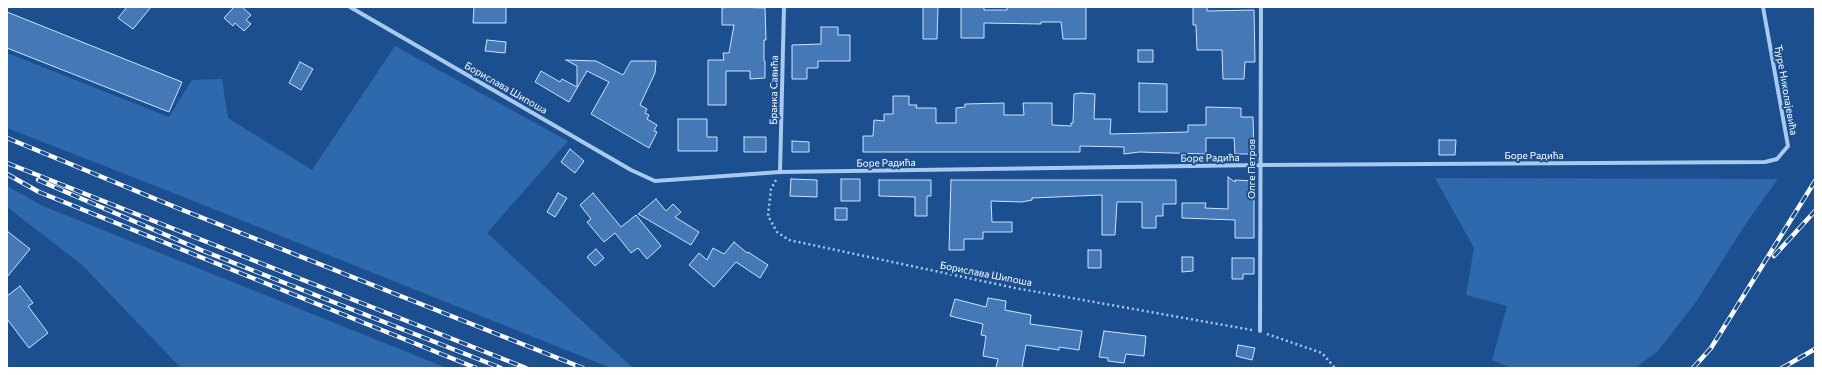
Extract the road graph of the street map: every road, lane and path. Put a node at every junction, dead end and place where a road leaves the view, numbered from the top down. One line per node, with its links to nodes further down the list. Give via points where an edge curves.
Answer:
1 (350, 7): 8 (street, Борислава Шипоша, via 631,170)
2 (784, 7): 7 (street, Бранка Савића)
3 (1261, 7): 6 (street, Олге Петров)
4 (1763, 7): 5 (street, Ђуре Николајевића, via 1788,146 1777,159)
5 (1765, 162): 6 (street, Боре Радића)
6 (1260, 166): 7 (street, Боре Радића); 9 (street, Олге Петров)
7 (780, 172): 8 (street, Боре Радића); 9 (path, Борислава Шипоша, via 771,189 768,216 777,232 789,240 1016,288)
8 (655, 181)
9 (1260, 331): 10 (path, Борислава Шипоша, via 1322,353)
10 (1335, 368)

